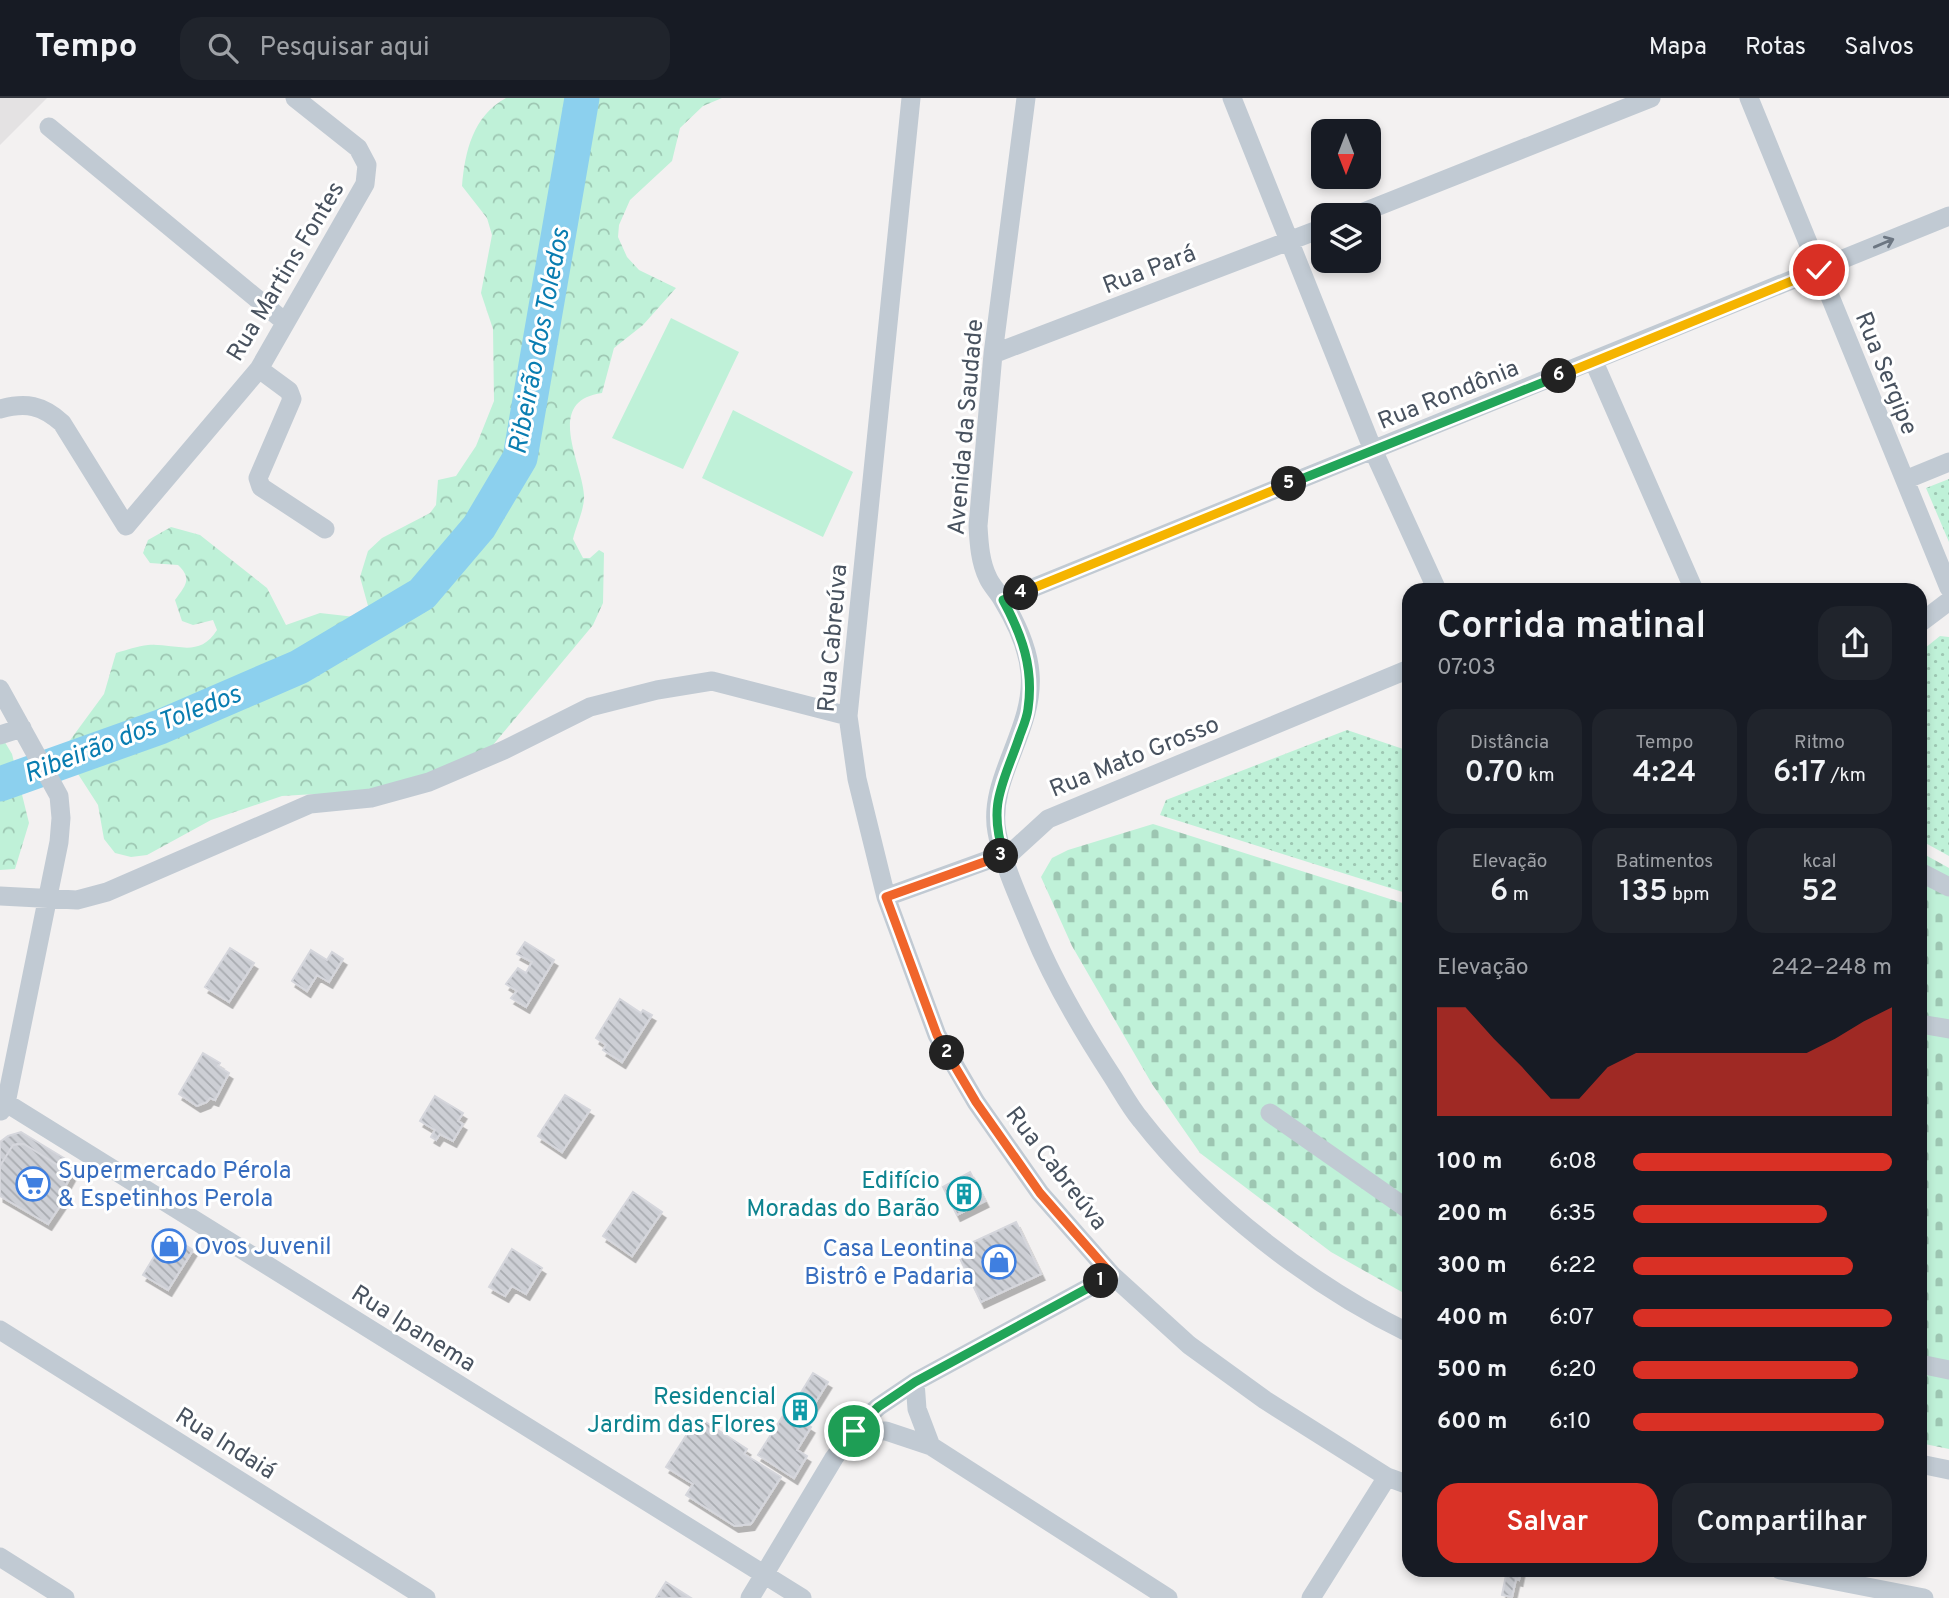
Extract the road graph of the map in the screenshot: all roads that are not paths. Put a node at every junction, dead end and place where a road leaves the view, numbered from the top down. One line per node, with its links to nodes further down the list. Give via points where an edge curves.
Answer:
1 (295, 98): 13 (street, Rua Martins Fontes, via 358,148 367,164 365,184)
2 (911, 98): 30 (street, Rua Cabreúva)
3 (1026, 98): 14 (street, Avenida da Saudade)
4 (1232, 98): 11 (street)
5 (1651, 98): 8 (street)
6 (1749, 98): 12 (street, Rua Sergipe)
7 (49, 127): 13 (street)
8 (1381, 205)
9 (1949, 216): 12 (street, Rua Rondônia, one-way to 9)
10 (1311, 233): 11 (street, Rua Pará)
11 (1289, 242): 14 (street, Rua Pará); 18 (street)
12 (1819, 270): 15 (street, Rua Rondônia); 20 (street, Rua Sergipe)
13 (285, 322): 16 (street, Rua Martins Fontes)
14 (993, 354): 25 (street, Avenida da Saudade, via 978,526 987,576)
15 (1594, 362): 18 (street, Rua Rondônia); 23 (street)
16 (259, 369): 17 (street, Rua Martins Fontes, via 125,526 62,423 49,411 34,406); 21 (street, via 289,391 292,399 258,478 261,487)
17 (0, 409)
18 (1373, 450): 22 (street); 25 (street, Rua Rondônia)
19 (1949, 462): 20 (street)
20 (1905, 480): 24 (street, Rua Sergipe)
21 (325, 529)
22 (1434, 583)
23 (1691, 583)
24 (1949, 588)
25 (1003, 600): 33 (street, Avenida da Saudade, via 1025,647 1030,674 1028,711 998,800 997,832)
26 (1949, 601): 27 (street)
27 (1927, 618)
28 (1402, 672): 33 (street, Rua Mato Grosso, via 1048,819)
29 (0, 689): 32 (street)
30 (848, 716): 37 (street, Rua Cabreúva, via 857,779); 38 (street, via 712,681 657,690 590,708 429,782 371,798 310,803 107,892 77,900)
31 (0, 735): 32 (street)
32 (26, 735): 38 (street, via 59,796 59,842)
33 (1004, 855): 37 (street, Rua Mato Grosso); 45 (street, Avenida da Saudade, via 1050,972 1140,1120 1203,1188 1275,1249 1339,1294)
34 (1927, 876): 35 (street)
35 (1949, 887)
36 (0, 896): 38 (street)
37 (886, 897): 44 (street, Rua Cabreúva, via 937,1035 976,1102 1040,1193)
38 (47, 900): 41 (street)
39 (1927, 1025): 40 (street)
40 (1949, 1029)
41 (2, 1105): 57 (street, Rua Ipanema)
42 (1270, 1113): 43 (street)
43 (1402, 1205)
44 (1112, 1275): 49 (street); 54 (street, Rua Cabreúva, via 1189,1345 1265,1400)
45 (1402, 1329)
46 (0, 1330): 60 (street, Rua Indaiá)
47 (1927, 1365): 48 (street)
48 (1949, 1370)
49 (915, 1382): 50 (street, via 878,1407); 51 (street, via 917,1409)
50 (854, 1431): 51 (street, via 886,1431); 57 (street)
51 (932, 1446): 63 (street)
52 (1927, 1465): 53 (street)
53 (1949, 1470)
54 (1387, 1477): 55 (street, Rua Cabreúva); 64 (street)
55 (1402, 1482)
56 (0, 1557): 59 (street)
57 (764, 1574): 61 (street); 62 (street, Rua Ipanema)
58 (1816, 1577): 65 (street)
59 (65, 1598)
60 (426, 1598)
61 (750, 1598)
62 (802, 1598)
63 (1168, 1598)
64 (1311, 1598)
65 (1924, 1598)

